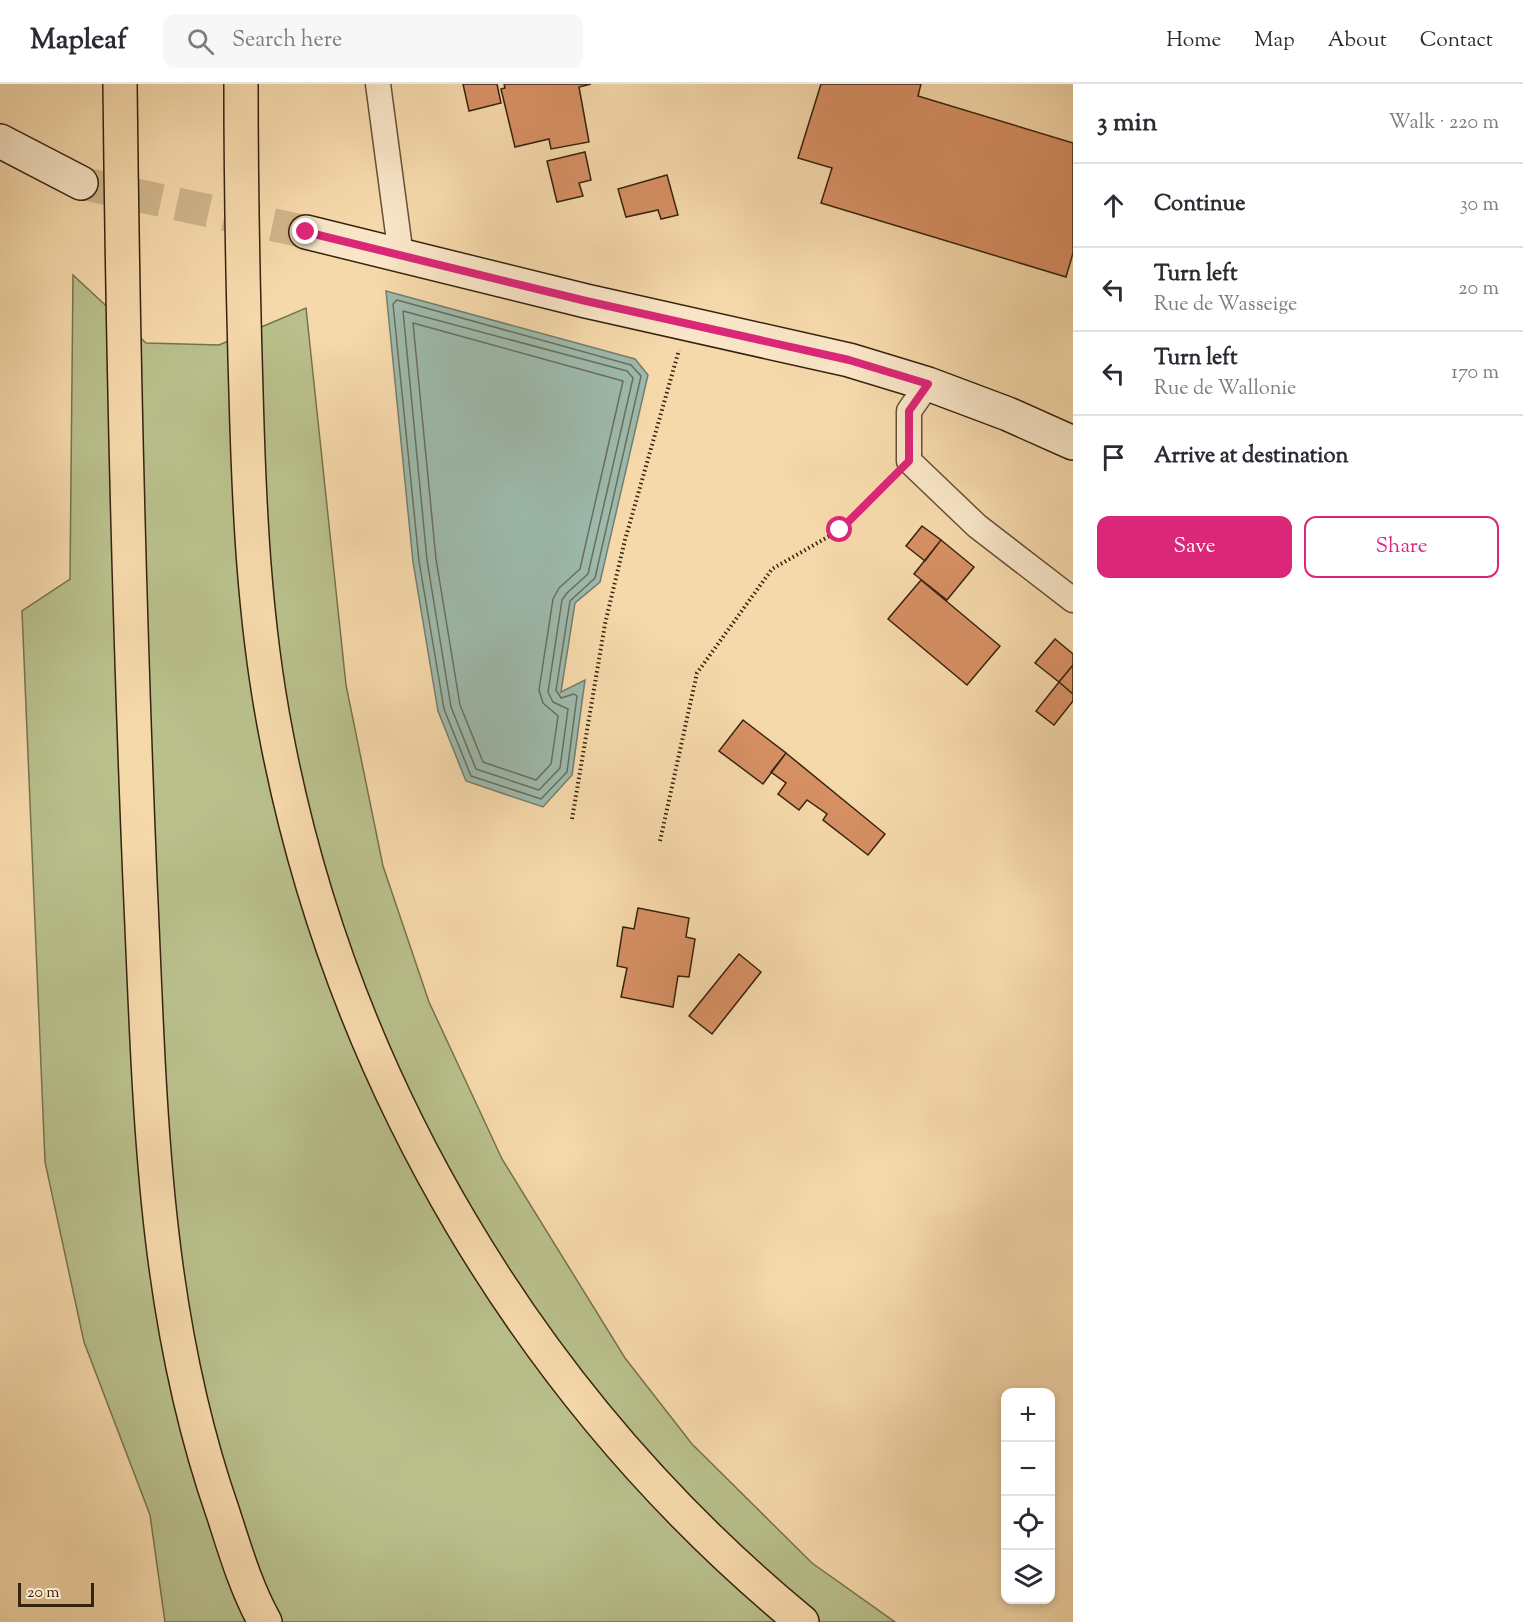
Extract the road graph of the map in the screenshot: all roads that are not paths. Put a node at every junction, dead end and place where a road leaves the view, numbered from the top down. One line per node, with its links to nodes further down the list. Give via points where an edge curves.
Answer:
1 (120, 84): 11 (highway, via 132,686 151,1125 180,1363 205,1459 252,1599)
2 (242, 84): 12 (highway, via 248,447 257,604 275,732 303,852 341,972 389,1089 443,1196 512,1306 587,1406 669,1499 754,1582)
3 (378, 84): 7 (street)
4 (0, 141): 5 (street)
5 (81, 183)
6 (306, 232): 7 (street)
7 (401, 256): 8 (street, via 849,360)
8 (928, 384): 9 (street); 10 (street, via 909,411 909,461 977,526)
9 (1073, 443)
10 (1073, 600)
11 (265, 1622)
12 (802, 1622)

